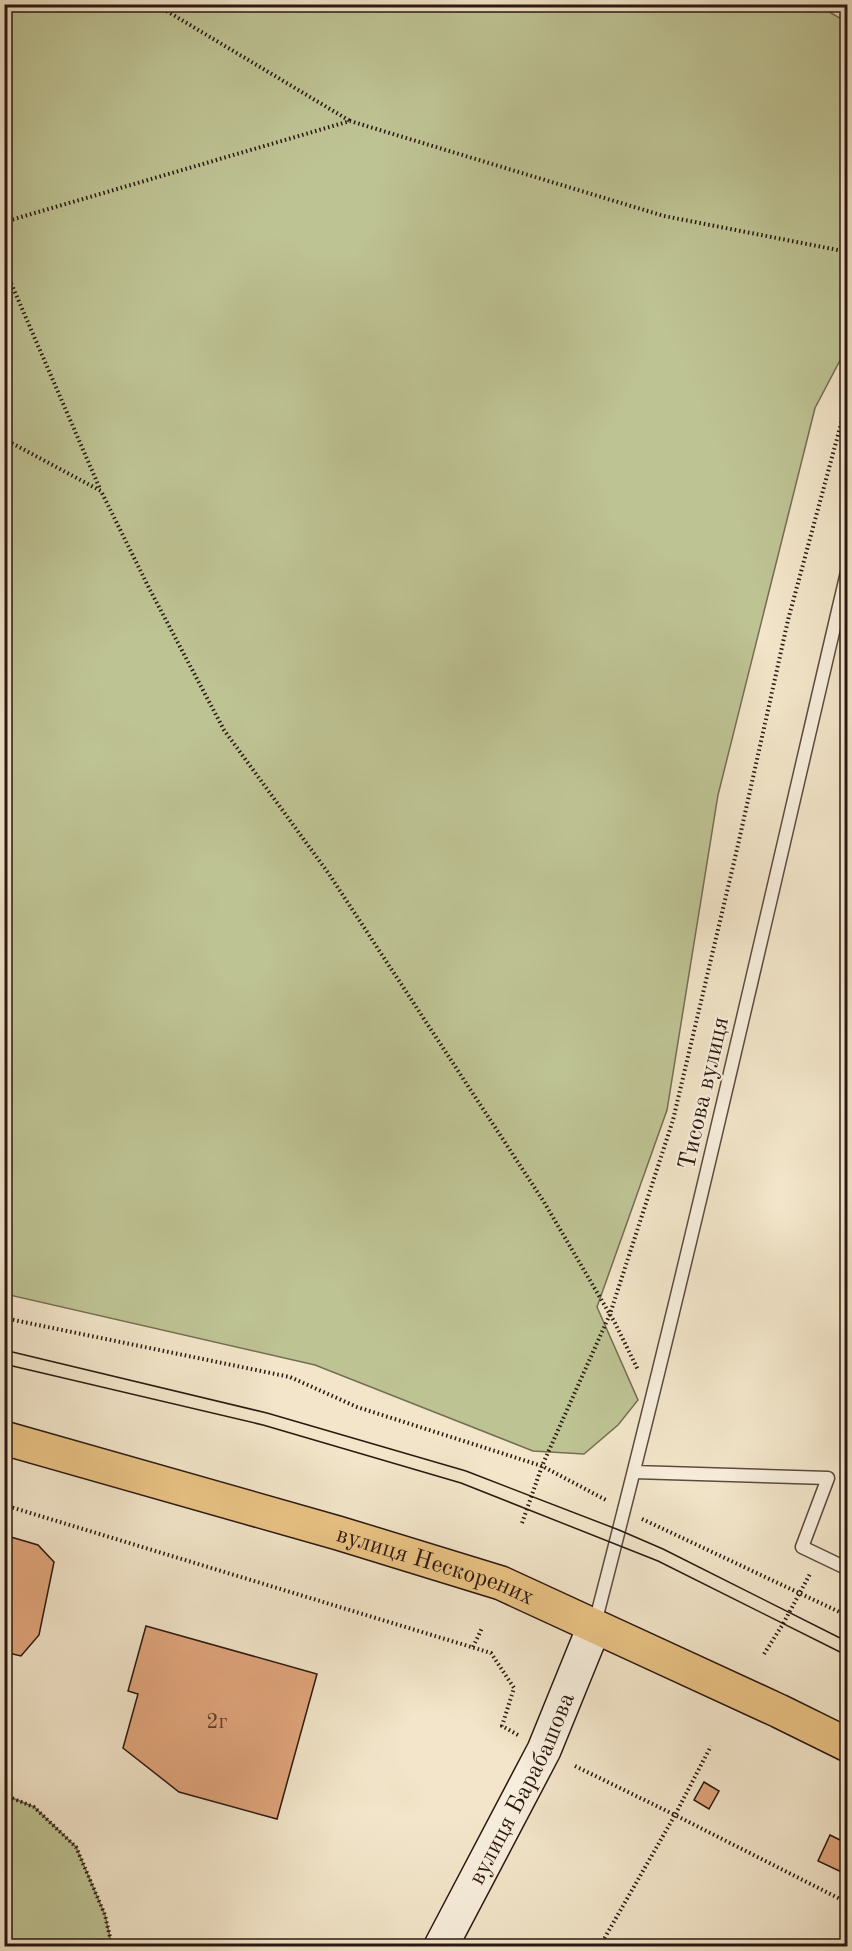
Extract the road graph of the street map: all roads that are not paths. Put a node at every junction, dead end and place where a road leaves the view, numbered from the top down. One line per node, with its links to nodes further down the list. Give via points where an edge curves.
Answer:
1 (848, 568): 3 (lane, Тисова вулиця)
2 (4, 1438): 5 (main road, вулиця Нескорених, via 467,1571)
3 (634, 1472): 4 (lane, via 828,1478 802,1547); 5 (lane, Тисова вулиця)
4 (848, 1569)
5 (594, 1627): 6 (main road, вулиця Нескорених); 7 (street, вулиця Барабашова, via 544,1750)
6 (848, 1745)
7 (441, 1947)

